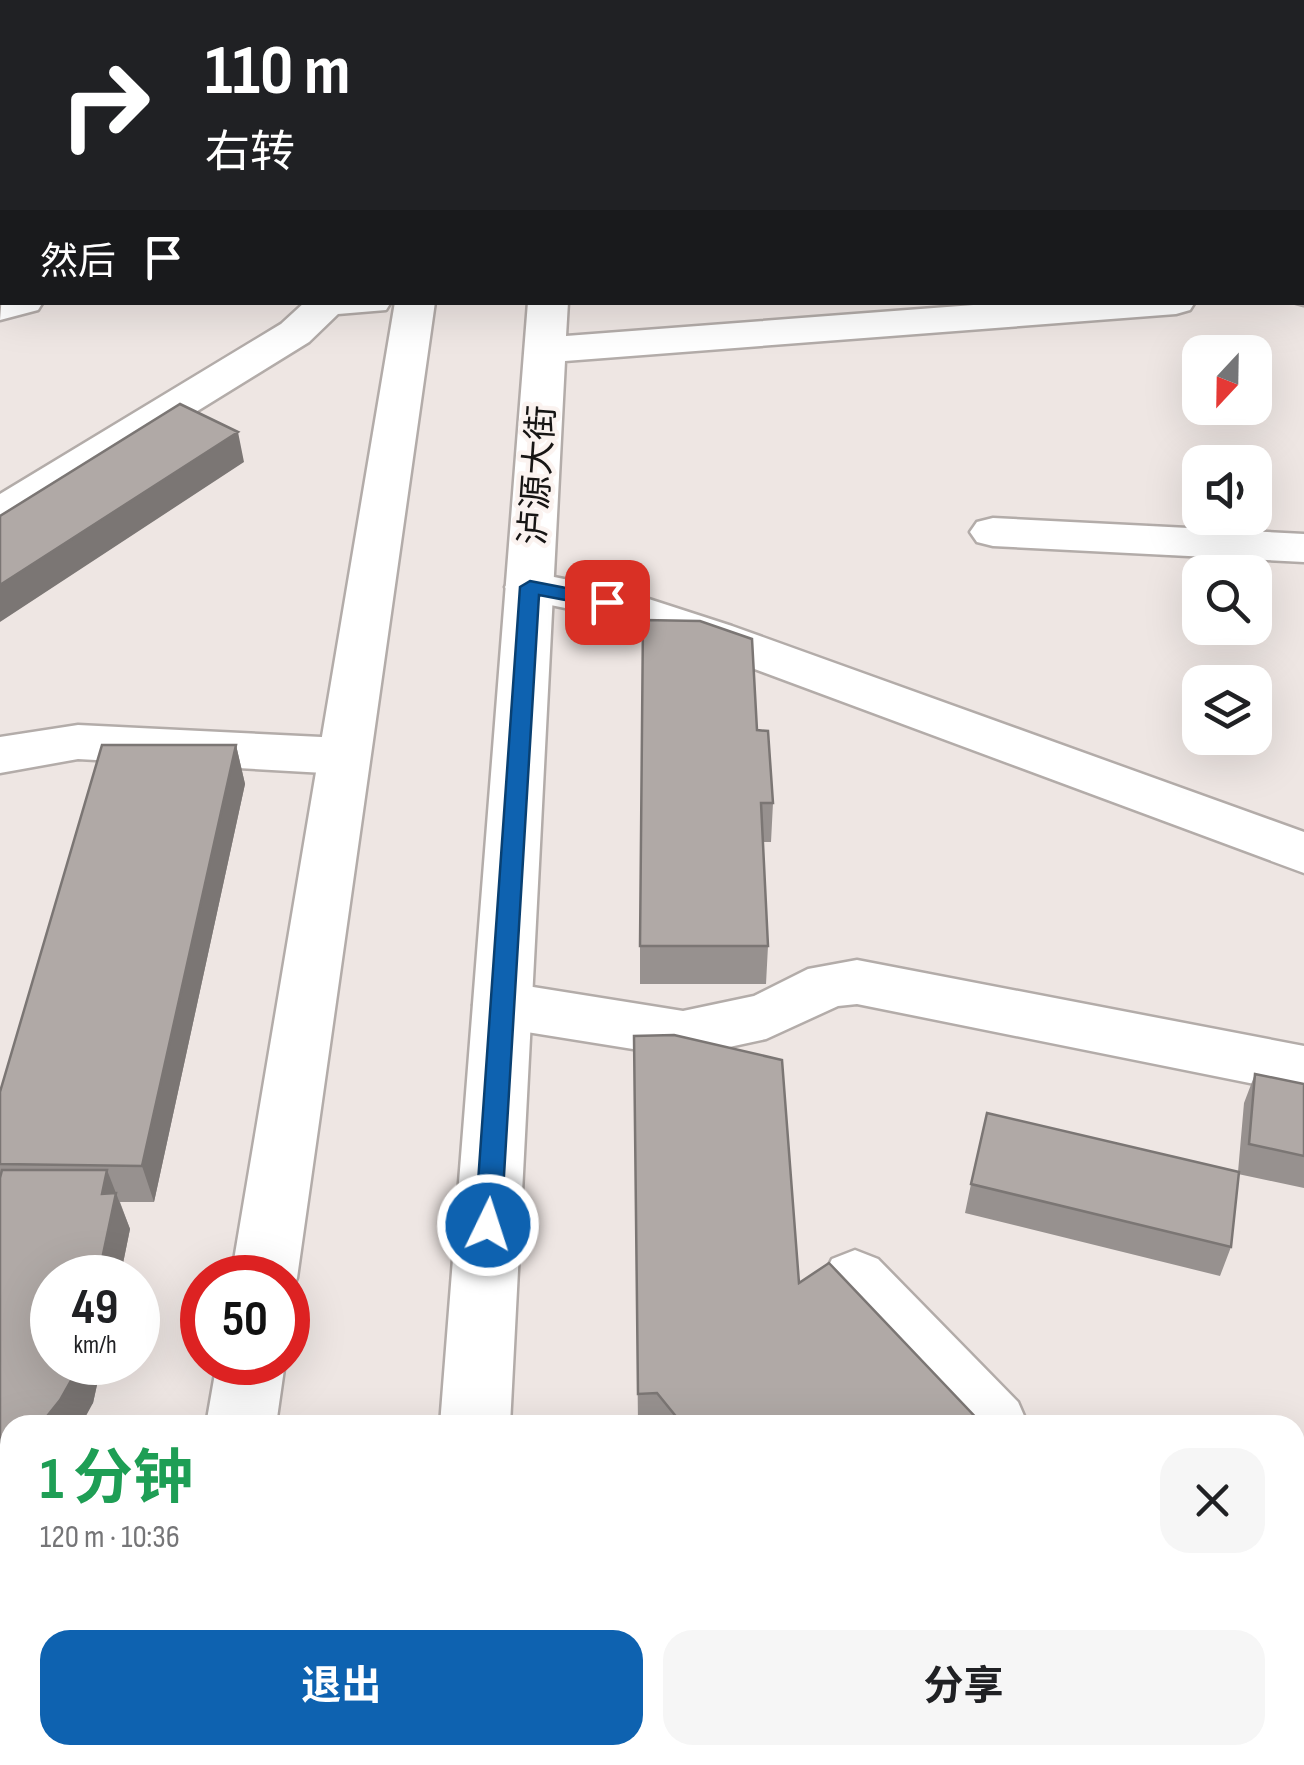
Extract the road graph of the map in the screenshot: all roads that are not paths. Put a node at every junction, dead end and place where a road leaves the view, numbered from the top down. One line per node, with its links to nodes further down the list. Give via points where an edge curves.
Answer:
1 (325, 305): 5 (main road, via 295,333)
2 (415, 305): 10 (main road)
3 (1097, 305): 4 (main road)
4 (547, 326): 8 (main road, 泸源大街)
5 (0, 513)
6 (993, 532): 7 (main road)
7 (1304, 548)
8 (530, 587): 11 (main road, via 607,602 715,636); 12 (main road, 泸源大街)
9 (0, 755): 10 (main road, via 78,742)
10 (342, 756): 14 (main road)
11 (1304, 853)
12 (502, 1006): 13 (main road, via 683,1034 766,1016 828,984 857,982); 18 (main road, 泸源大街)
13 (1304, 1070)
14 (267, 1255)
15 (854, 1278): 19 (main road)
16 (247, 1385): 17 (main road)
17 (243, 1415)
18 (475, 1415)
19 (984, 1415)

